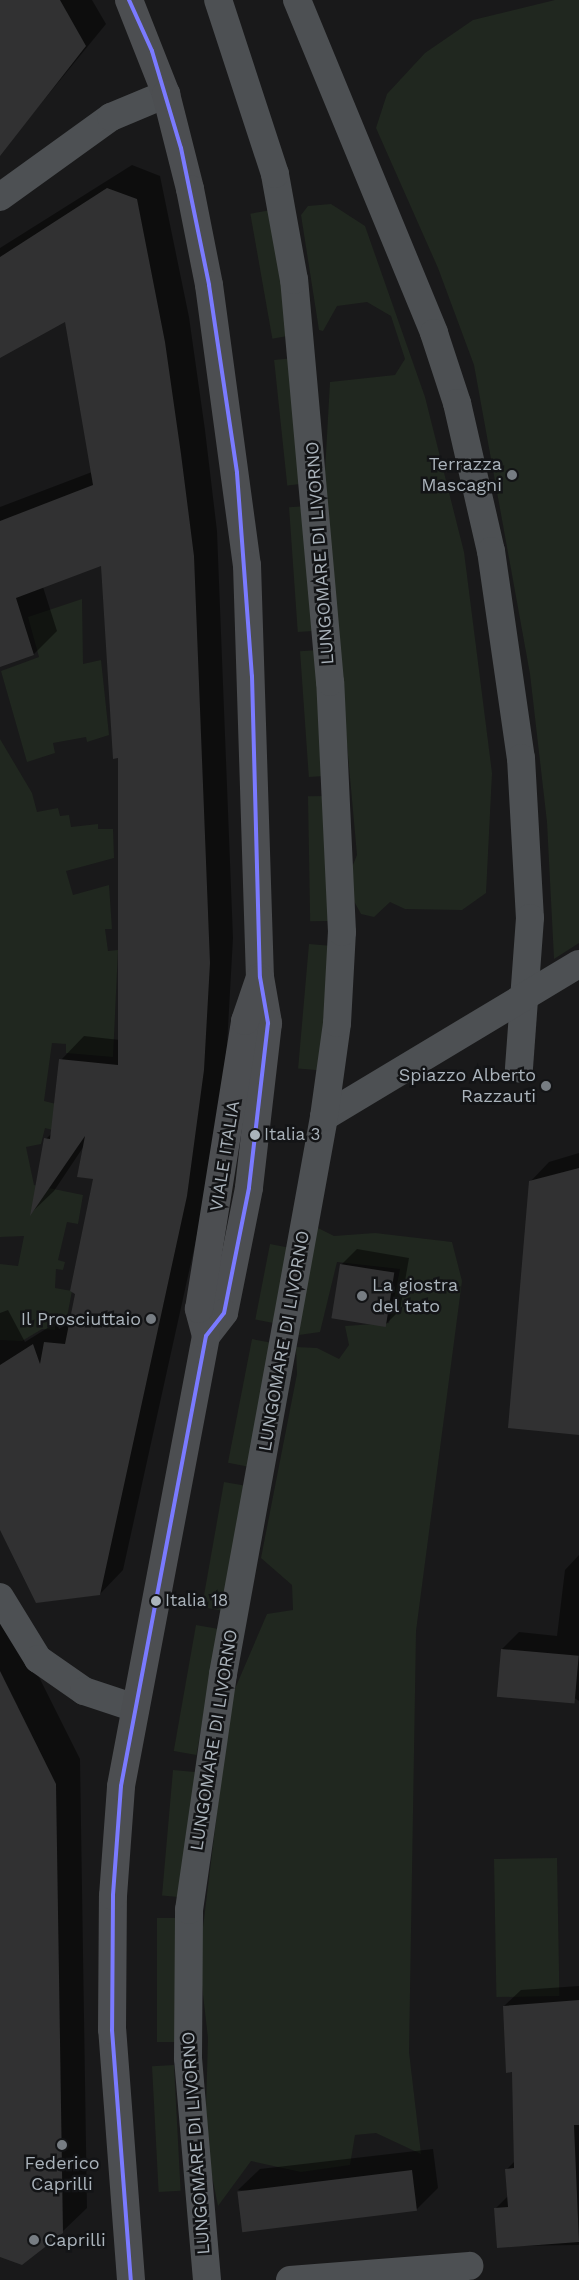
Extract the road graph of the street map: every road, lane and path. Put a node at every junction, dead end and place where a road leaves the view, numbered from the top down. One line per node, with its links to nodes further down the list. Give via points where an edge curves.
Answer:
1 (128, 0): 4 (main road, VIALE ITALIA)
2 (218, 0): 9 (street, LUNGOMARE DI LIVORNO, via 275,174 303,349 340,854 337,1023)
3 (298, 0): 7 (street, via 434,333 477,489 521,758 530,918)
4 (166, 94): 5 (street, via 111,117); 11 (main road, VIALE ITALIA, via 209,285 238,482 252,676 260,977 268,1023 249,1188 224,1313 206,1336)
5 (0, 197)
6 (579, 964): 7 (street)
7 (521, 1000): 8 (street); 9 (street)
8 (519, 1069)
9 (324, 1117): 14 (street, LUNGOMARE DI LIVORNO, via 223,1674 189,1910 188,2058)
10 (0, 1597): 11 (street, via 38,1660 84,1691)
11 (135, 1708): 13 (main road, VIALE ITALIA, via 121,1786 112,1948 116,2122)
12 (469, 2266): 15 (street)
13 (131, 2280)
14 (207, 2280)
15 (290, 2280)

